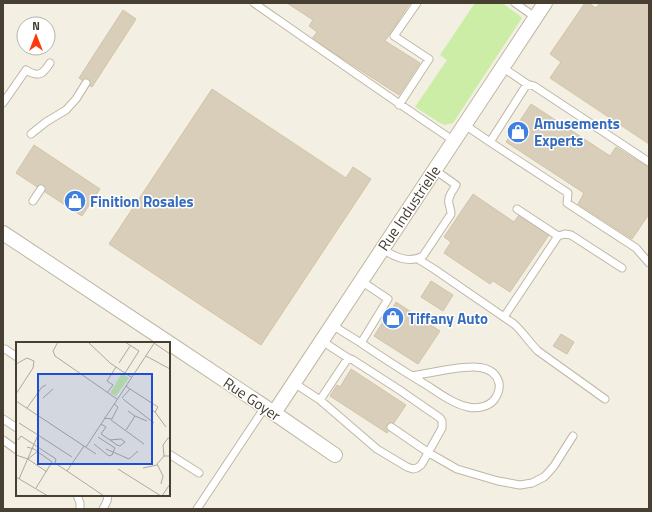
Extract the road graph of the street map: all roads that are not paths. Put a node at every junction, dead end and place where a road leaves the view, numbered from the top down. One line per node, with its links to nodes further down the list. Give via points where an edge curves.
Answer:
1 (254, 3): 11 (lane)
2 (417, 3): 11 (lane, via 394,36 429,59)
3 (515, 3): 5 (lane)
4 (545, 3): 5 (street, Rue Industrielle)
5 (535, 17): 7 (street, Rue Industrielle)
6 (50, 63): 10 (lane, via 41,74 26,70)
7 (502, 67): 9 (lane); 12 (street, Rue Industrielle)
8 (86, 83): 13 (lane, via 66,110)
9 (528, 84): 15 (lane); 16 (lane)
10 (3, 103)
11 (399, 105): 14 (lane)
12 (465, 125): 14 (street, Rue Industrielle); 15 (lane)
13 (31, 134)
14 (454, 141): 17 (street, Rue Industrielle)
15 (490, 142): 25 (lane, via 568,193 567,203 636,248)
16 (649, 162)
17 (435, 170): 23 (street, Rue Industrielle); 24 (lane, via 456,185 448,201 451,214 423,256)
18 (41, 189): 19 (lane)
19 (33, 201)
20 (517, 209): 22 (lane)
21 (3, 233): 31 (street, Rue Goyer)
22 (558, 236): 26 (lane, via 571,235); 28 (lane)
23 (382, 249): 24 (lane, via 398,258); 27 (street, Rue Industrielle)
24 (418, 259): 28 (lane)
25 (649, 263)
26 (622, 268)
27 (360, 281): 29 (street, Rue Industrielle); 32 (lane, via 388,299 388,307)
28 (504, 316): 39 (lane, via 538,351)
29 (332, 325): 30 (street, Rue Industrielle); 32 (lane)
30 (322, 341): 36 (lane); 38 (street, Rue Industrielle)
31 (167, 342)
32 (360, 343): 37 (lane)
33 (170, 344): 41 (street, Rue Goyer)
34 (4, 350): 35 (lane)
35 (16, 356)
36 (348, 358): 40 (lane); 48 (lane, via 440,418 442,428)
37 (412, 376): 37 (lane, via 453,401 468,407 487,406 497,396 499,386 492,373 476,367)
38 (294, 383): 40 (lane); 41 (street, Rue Industrielle)
39 (605, 399)
40 (320, 400): 48 (lane, via 377,449 407,467 417,468)
41 (269, 410): 50 (street, Rue Goyer); 56 (lane)
42 (3, 419): 43 (lane)
43 (16, 427)
44 (391, 427): 48 (lane)
45 (573, 436): 48 (lane, via 547,474 540,480 527,484 498,481 457,468)
46 (3, 440): 47 (lane)
47 (16, 449)
48 (429, 453)
49 (170, 455): 51 (lane)
50 (335, 455)
51 (199, 473)
52 (77, 496): 54 (lane)
53 (108, 496): 55 (lane)
54 (80, 509)
55 (103, 509)
56 (197, 509)

